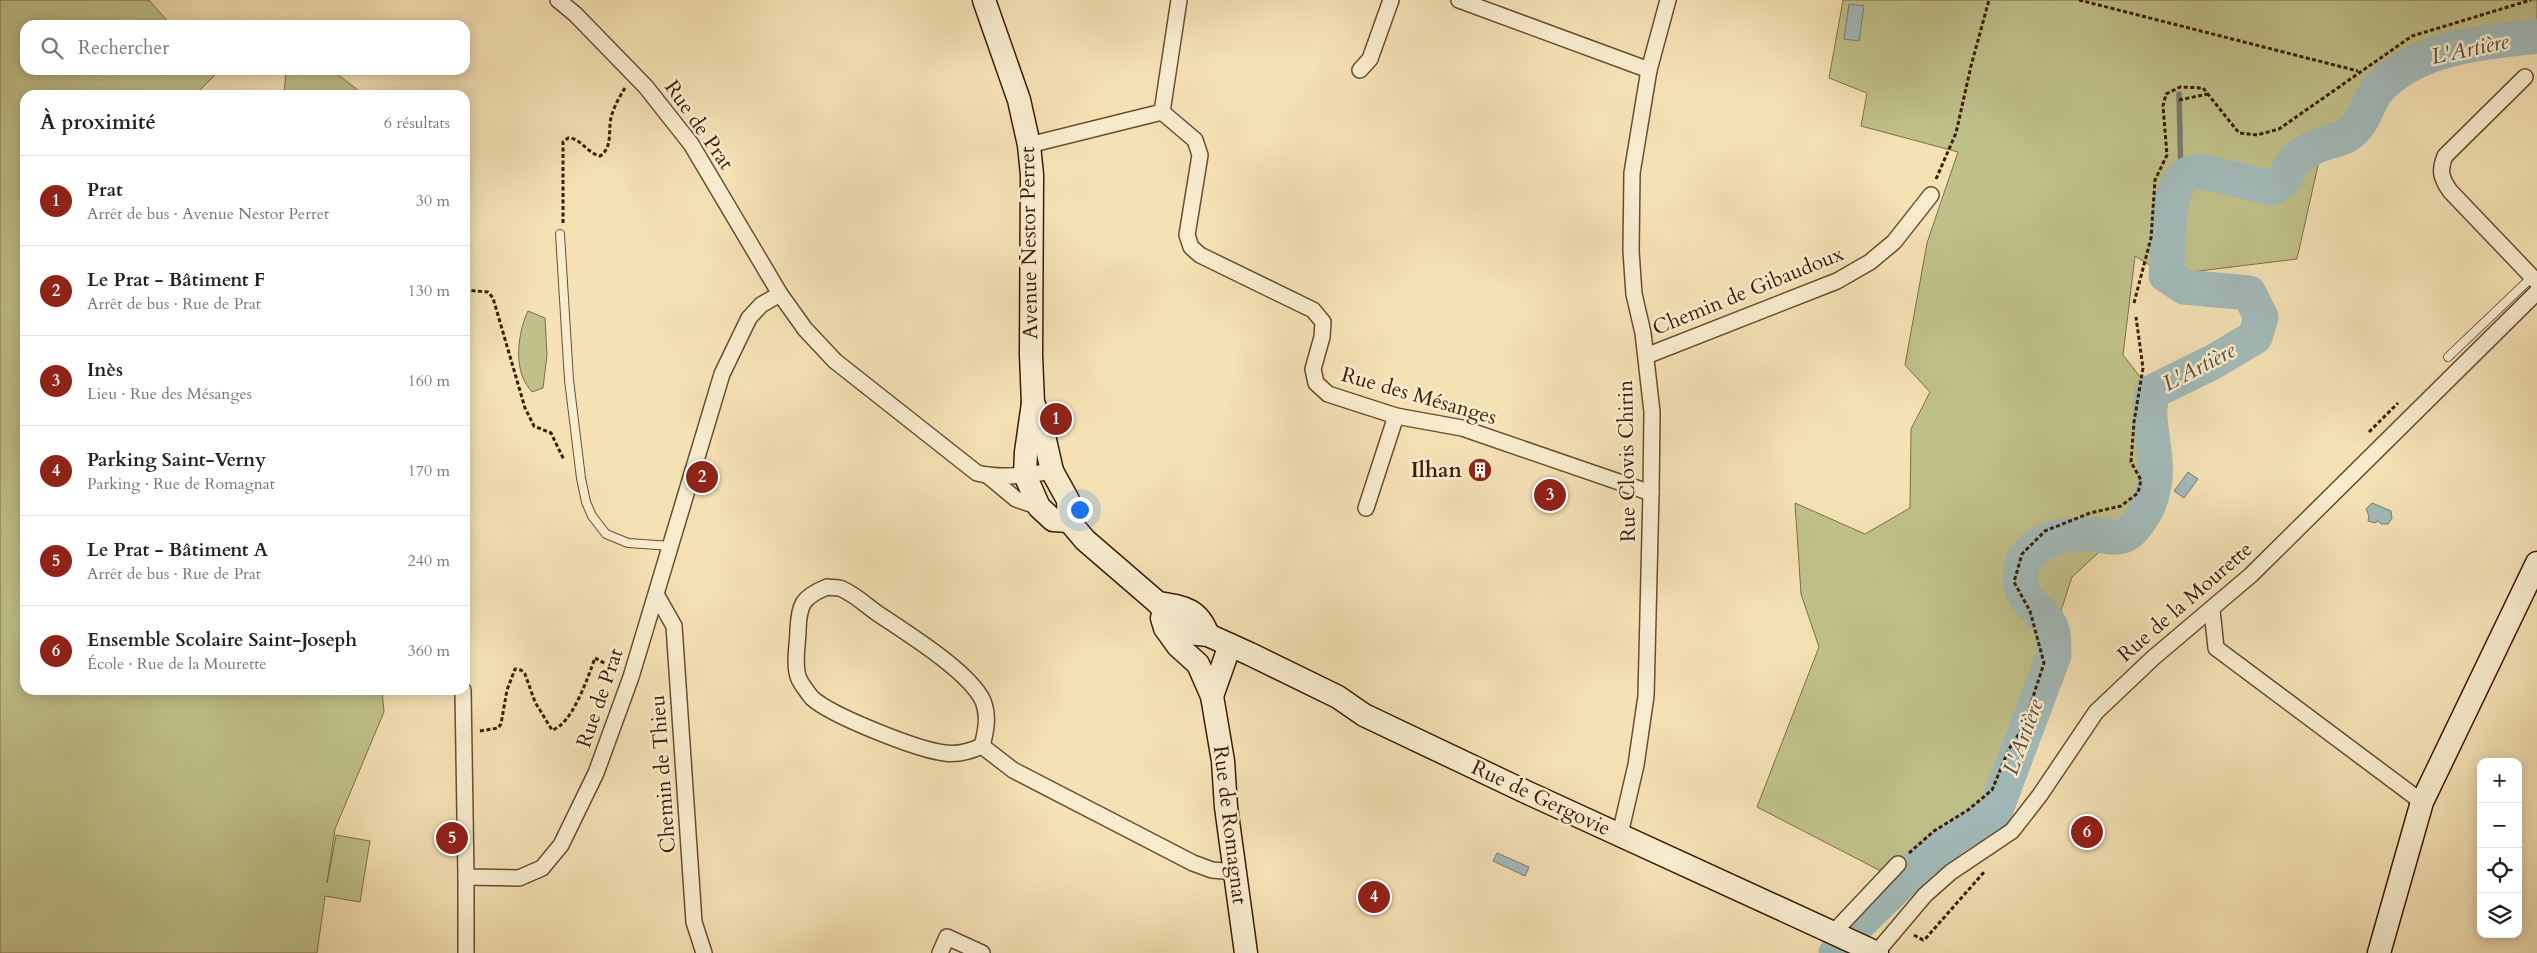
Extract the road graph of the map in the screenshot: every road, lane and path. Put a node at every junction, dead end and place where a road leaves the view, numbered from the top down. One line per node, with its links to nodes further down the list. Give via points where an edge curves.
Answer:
1 (558, 0): 13 (street, Rue de Prat)
2 (984, 0): 18 (main road, Avenue Nestor Perret, via 1019,100)
3 (1179, 0): 17 (street)
4 (1391, 0): 10 (street, via 1370,59)
5 (1459, 0): 11 (street)
6 (1668, 0): 11 (street, Rue Clovis Chirin)
7 (1989, 0): 19 (path, via 1956,133)
8 (2079, 0): 12 (path)
9 (2531, 0): 12 (path, via 2412,36)
10 (1360, 70)
11 (1649, 70): 27 (street, Rue Clovis Chirin, via 1632,173 1634,294)
12 (2358, 72): 15 (path, via 2279,129 2257,136 2239,133)
13 (636, 77): 20 (path, via 621,95 611,116 606,152 595,155 574,138 563,142 564,228); 24 (street, Rue de Prat, via 691,144)
14 (2525, 77): 21 (street, via 2445,156 2440,168 2441,178 2450,191)
15 (2208, 94): 16 (path); 25 (path, via 2203,88 2180,87 2166,94 2163,106 2167,155 2155,180 2151,238)
16 (2179, 100)
17 (1162, 112): 18 (street); 30 (street, Rue des Mésanges, via 1195,140 1200,155 1187,235 1191,247 1200,255 1313,310 1322,322 1322,337 1313,369 1316,383 1328,394)
18 (1029, 145): 29 (main road, Avenue Nestor Perret, via 1033,202)
19 (1931, 195): 27 (street, Chemin de Gibaudoux, via 1894,242 1870,262 1837,281)
20 (560, 234): 34 (lane, via 569,380)
21 (2535, 277): 28 (lane)
22 (470, 290): 34 (path, via 488,292 493,298 525,408 534,426 551,433 567,468)
23 (2537, 292): 43 (street, Rue de la Mourette)
24 (780, 294): 32 (street, Rue de Prat, via 805,329 835,361 977,473); 39 (street, Rue de Prat, via 761,305 749,318 722,374)
25 (2134, 303)
26 (2136, 317): 54 (path, via 2143,368 2131,462 2141,480 2138,493 2121,506 2090,513 2045,531 2022,554 2014,582 2030,611 2044,663 2023,728 2009,749 1992,790 1934,831)
27 (1646, 356): 35 (street, Rue Clovis Chirin, via 1652,412)
28 (2448, 357)
29 (1033, 403): 31 (main road, Avenue Nestor Perret, via 1040,418); 33 (main road, Avenue Nestor Perret)
30 (1396, 416): 35 (street, Rue des Mésanges, via 1462,428); 37 (street)
31 (1052, 471): 33 (street, Rue de Prat); 38 (main road, Avenue Nestor Perret, via 1068,500)
32 (987, 475): 33 (street, Rue de Prat); 36 (street, Rue de Prat, via 1016,499)
33 (1025, 475): 36 (main road, Avenue Nestor Perret)
34 (580, 478): 39 (lane, via 592,516 606,534 628,543)
35 (1651, 494): 53 (street, Rue Clovis Chirin, via 1646,696 1636,765)
36 (1039, 507): 38 (main road, via 1053,520)
37 (1366, 508)
38 (1069, 521): 42 (main road, via 1085,540)
39 (671, 546): 41 (street, Rue de Prat)
40 (2537, 563): 52 (main road)
41 (657, 596): 47 (street, Rue de Prat); 59 (street, Chemin de Thieu, via 674,626 694,922)
42 (1158, 603): 44 (main road, via 1187,608 1203,621); 46 (main road, Rue de Romagnat, via 1165,628 1178,646)
43 (2212, 610): 52 (street, via 2216,648); 63 (street, Rue de la Mourette, via 2152,658 2096,712 2040,796 2012,831 1951,872 1925,895)
44 (1208, 635): 45 (main road, Rue de Gergovie); 46 (main road)
45 (1230, 645): 49 (main road, Rue de Romagnat); 53 (main road, Rue de Gergovie, via 1327,691 1373,719)
46 (1198, 664): 49 (main road, Rue de Romagnat)
47 (631, 677): 50 (path, via 595,658 582,691 564,722 552,730 535,702 525,674 514,669 498,728); 56 (street, Rue de Prat, via 596,773 561,845 542,868 519,878)
48 (462, 695): 50 (street)
49 (1212, 696): 55 (main road, Rue de Romagnat)
50 (462, 733): 56 (street)
51 (982, 746): 51 (street, via 968,752 937,751 874,730 812,698 799,678 797,666 799,609 805,599 827,587 841,589 934,653 973,687 983,701 987,716); 55 (street, via 1013,770 1193,863 1212,870)
52 (2422, 802): 64 (main road)
53 (1620, 834): 57 (main road, Rue de Gergovie)
54 (1898, 864): 57 (street)
55 (1236, 872): 62 (main road, Rue de Romagnat)
56 (466, 877): 58 (street)
57 (1842, 938): 63 (main road, Rue de Gergovie)
58 (466, 953)
59 (704, 953)
60 (940, 953): 61 (street, via 948,937)
61 (982, 953)
62 (1246, 953)
63 (1876, 953)
64 (2379, 953)

